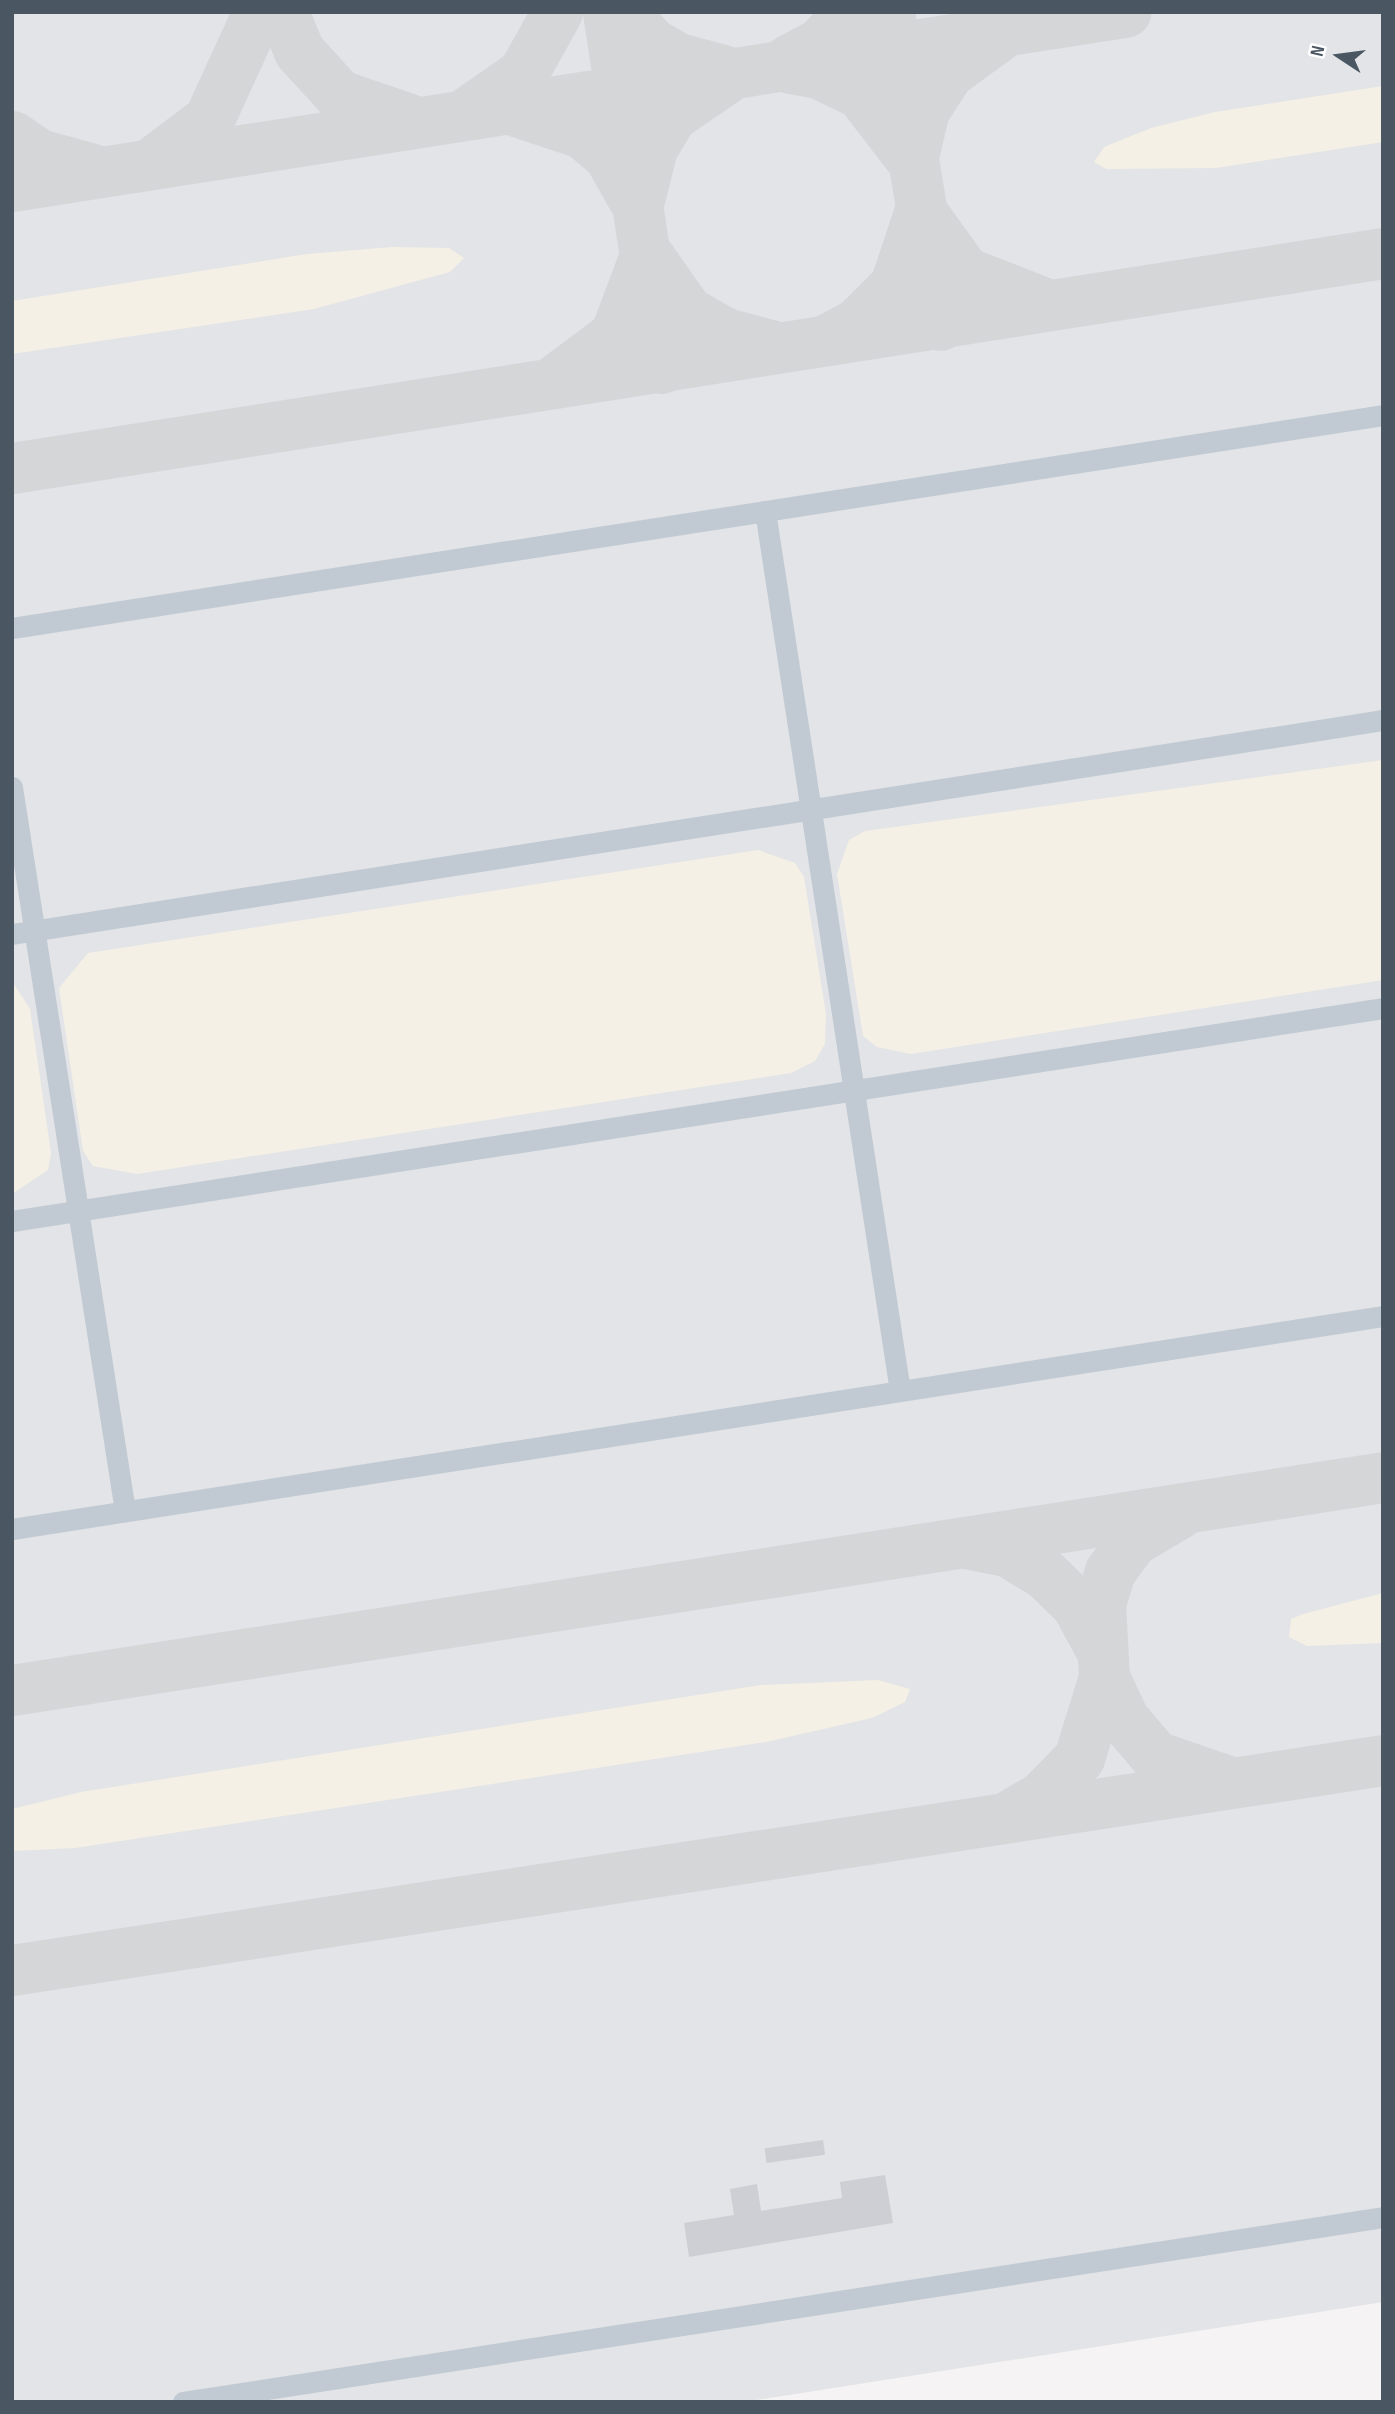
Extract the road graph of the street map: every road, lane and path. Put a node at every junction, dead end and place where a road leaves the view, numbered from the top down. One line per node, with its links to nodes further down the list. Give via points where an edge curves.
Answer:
1 (1383, 415): 2 (lane)
2 (765, 510): 3 (lane); 6 (lane)
3 (12, 628)
4 (1383, 720): 6 (lane)
5 (12, 787): 7 (lane)
6 (811, 811): 7 (lane); 10 (lane)
7 (35, 931): 8 (lane); 11 (lane)
8 (12, 934)
9 (1383, 1008): 10 (lane)
10 (854, 1090): 11 (lane); 14 (lane)
11 (78, 1211): 12 (lane); 15 (lane)
12 (12, 1221)
13 (1383, 1316): 14 (lane)
14 (900, 1391): 15 (lane)
15 (125, 1511): 16 (lane)
16 (12, 1529)
17 (1383, 2217): 18 (lane)
18 (183, 2402)

